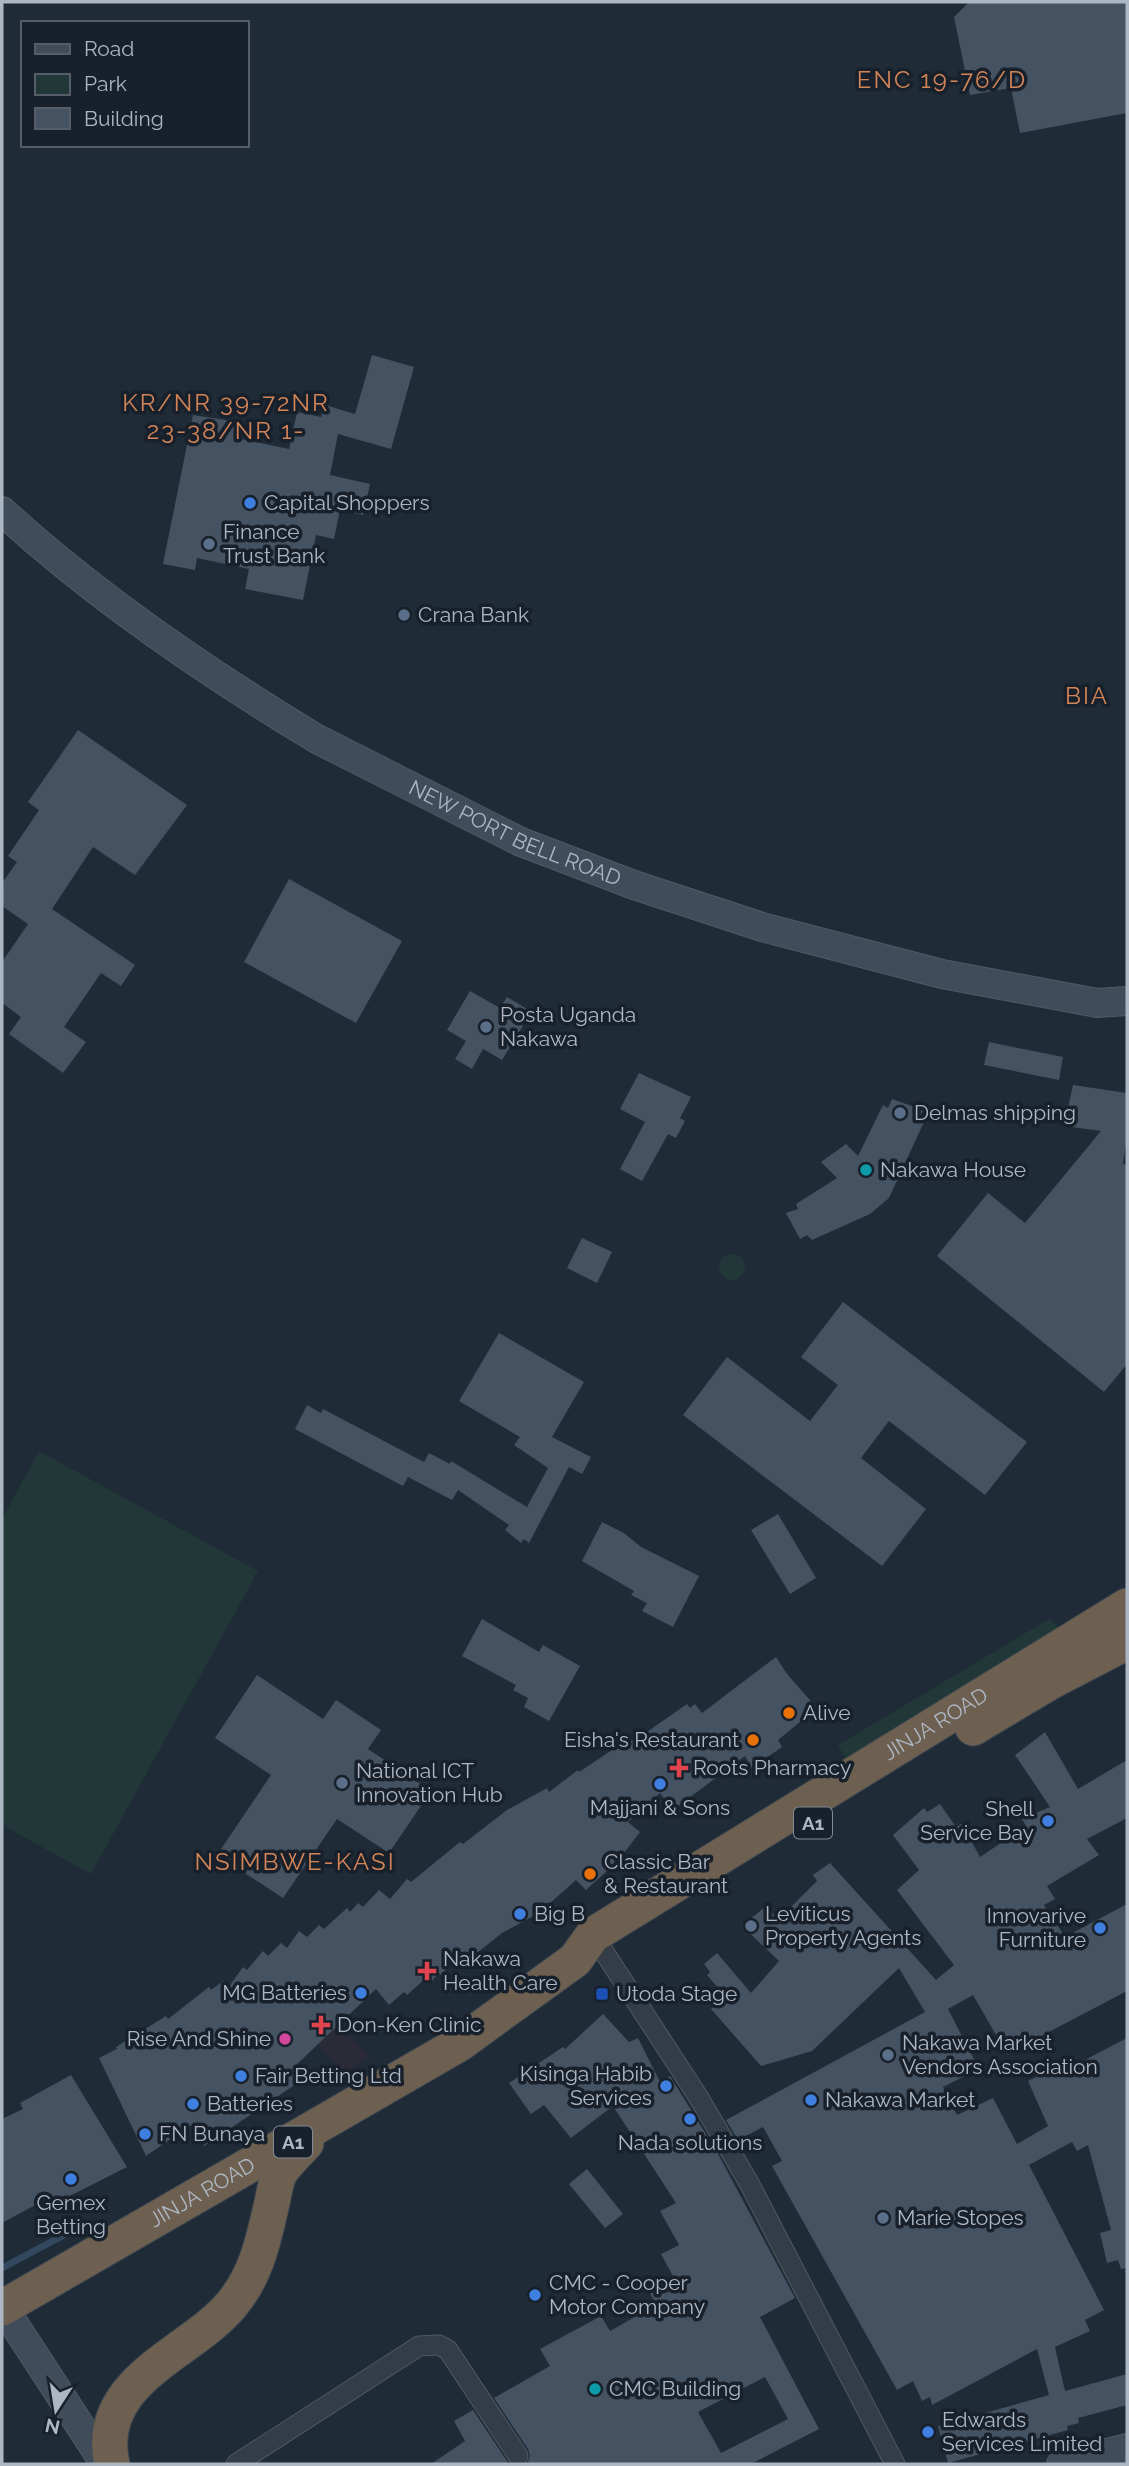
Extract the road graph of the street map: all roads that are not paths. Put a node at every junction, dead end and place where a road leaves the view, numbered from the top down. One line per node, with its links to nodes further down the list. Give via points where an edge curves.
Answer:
1 (2, 511): 3 (main road, NEW PORT BELL ROAD, via 137,621 284,719 521,842 776,931 942,974)
2 (1127, 1001): 3 (main road, NEW PORT BELL ROAD)
3 (1097, 1003): 4 (main road, NEW PORT BELL ROAD)
4 (1127, 1014)
5 (1127, 1606): 7 (highway, JINJA ROAD / A1)
6 (1127, 1642): 7 (highway, JINJA ROAD / A1)
7 (590, 1949): 8 (highway, JINJA ROAD / A1, via 459,2044); 15 (street, via 699,2098 749,2183)
8 (320, 2127): 9 (highway, JINJA ROAD / A1); 13 (highway, via 280,2172 259,2258 242,2292 209,2327 160,2361 122,2402 111,2437)
9 (2, 2308): 12 (main road)
10 (1127, 2448): 16 (main road)
11 (518, 2456): 14 (street, via 448,2350 429,2344 419,2346)
12 (105, 2464)
13 (112, 2464)
14 (236, 2464)
15 (895, 2464)
16 (1061, 2464)

